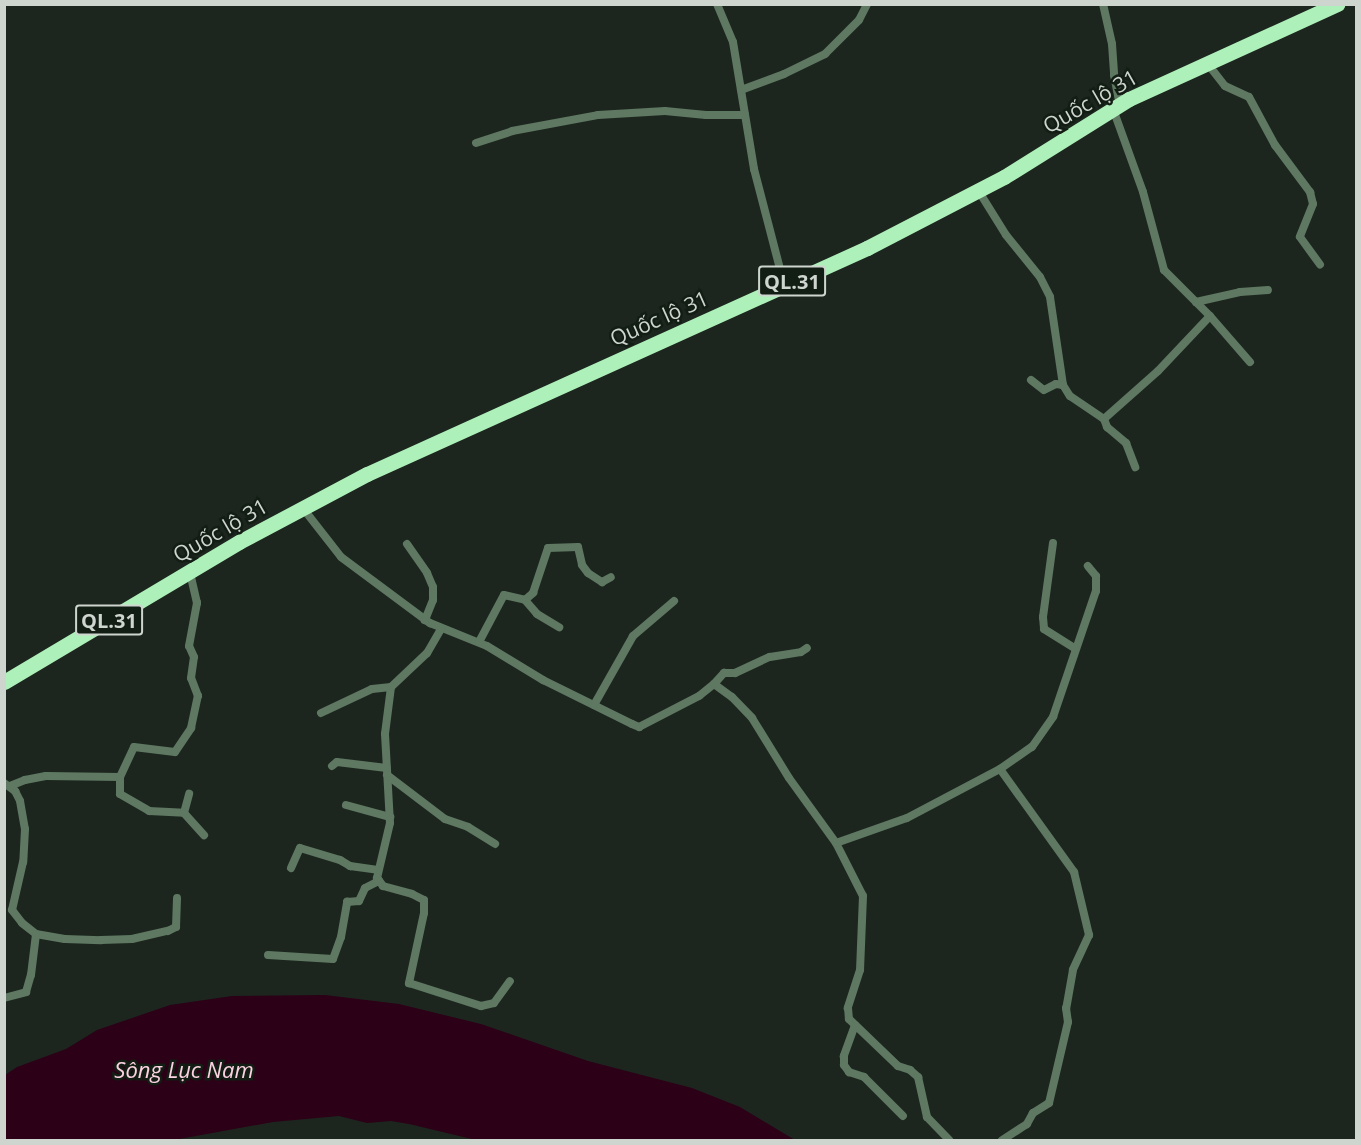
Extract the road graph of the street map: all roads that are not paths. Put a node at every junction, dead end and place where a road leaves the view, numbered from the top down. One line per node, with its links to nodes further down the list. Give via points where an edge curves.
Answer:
1 (717, 4): 6 (street, via 733,42)
2 (867, 4): 6 (street, via 859,20 825,54)
3 (1103, 4): 7 (street, via 1112,44)
4 (1334, 5): 5 (highway, Quốc lộ 31 / QL.31)
5 (1206, 63): 7 (highway, Quốc lộ 31 / QL.31); 11 (street, via 1225,86 1249,97 1275,145 1310,192 1313,204 1300,237)
6 (741, 90): 8 (street)
7 (1117, 107): 10 (highway, Quốc lộ 31 / QL.31); 14 (street, via 1159,257 1171,280)
8 (745, 115): 9 (street, via 665,111 598,115 512,130); 12 (street, via 754,169)
9 (476, 143)
10 (978, 190): 12 (highway, Quốc lộ 31 / QL.31, via 867,248); 18 (street, via 1050,297)
11 (1320, 265)
12 (784, 284): 21 (highway, Quốc lộ 31 / QL.31)
13 (1268, 290): 14 (street)
14 (1196, 302): 15 (street)
15 (1210, 316): 16 (street); 19 (street)
16 (1250, 362)
17 (1031, 380): 18 (street, via 1044,390 1053,384)
18 (1063, 385): 19 (street, via 1070,396)
19 (1104, 419): 20 (street, via 1107,427 1125,443)
20 (1135, 466)
21 (302, 507): 25 (highway, Quốc lộ 31 / QL.31); 29 (street, via 341,557)
22 (1053, 543): 34 (street, via 1044,629)
23 (407, 544): 29 (street, via 433,588)
24 (1088, 566): 34 (street, via 1096,576 1096,591)
25 (190, 572): 35 (highway, Quốc lộ 31 / QL.31); 43 (street, via 197,603 189,646 194,657 191,678 198,696 191,728 174,753 134,747)
26 (611, 577): 27 (street, via 602,582 588,573 578,547 548,548 533,593)
27 (525, 600): 30 (street, via 537,614); 32 (street, via 504,595)
28 (674, 601): 38 (street, via 633,636)
29 (425, 620): 31 (street)
30 (559, 627)
31 (441, 629): 32 (street); 37 (street, via 427,653)
32 (479, 642): 38 (street)
33 (807, 648): 36 (street, via 770,657 735,673 724,673)
34 (1075, 648): 41 (street, via 1047,728 1027,752)
35 (4, 682)
36 (714, 684): 38 (street, via 639,727); 50 (street, via 752,718)
37 (391, 687): 39 (street, via 372,689); 42 (street)
38 (594, 705)
39 (321, 713)
40 (332, 766): 42 (street, via 344,762)
41 (1000, 769): 50 (street, via 907,818); 64 (street, via 1074,872 1089,932 1073,970 1066,1008 1068,1022 1049,1103)
42 (387, 771): 48 (street); 51 (street, via 445,819 468,827)
43 (120, 777): 44 (street, via 46,776); 47 (street, via 120,794 143,809)
44 (7, 784): 56 (street, via 20,801 25,830 23,862)
45 (189, 794): 47 (street)
46 (345, 805): 48 (street)
47 (184, 813): 49 (street)
48 (390, 817): 53 (street)
49 (204, 835)
50 (836, 843): 61 (street, via 864,903 860,970 847,1013)
51 (495, 844)
52 (291, 868): 53 (street, via 300,848 350,866)
53 (378, 870): 54 (street)
54 (379, 881): 58 (street, via 365,888 359,901 347,902 333,959); 59 (street, via 383,886 424,900 409,983 482,1006 494,1003)
55 (177, 898): 57 (street, via 176,927 168,931 132,939 101,940)
56 (8, 909): 57 (street)
57 (36, 934): 60 (street, via 26,992)
58 (268, 955)
59 (510, 981)
60 (4, 998)
61 (855, 1025): 62 (street, via 844,1065 849,1072 864,1077); 63 (street, via 898,1066 918,1077 927,1117)
62 (903, 1116)
63 (949, 1140)
64 (1002, 1140)

